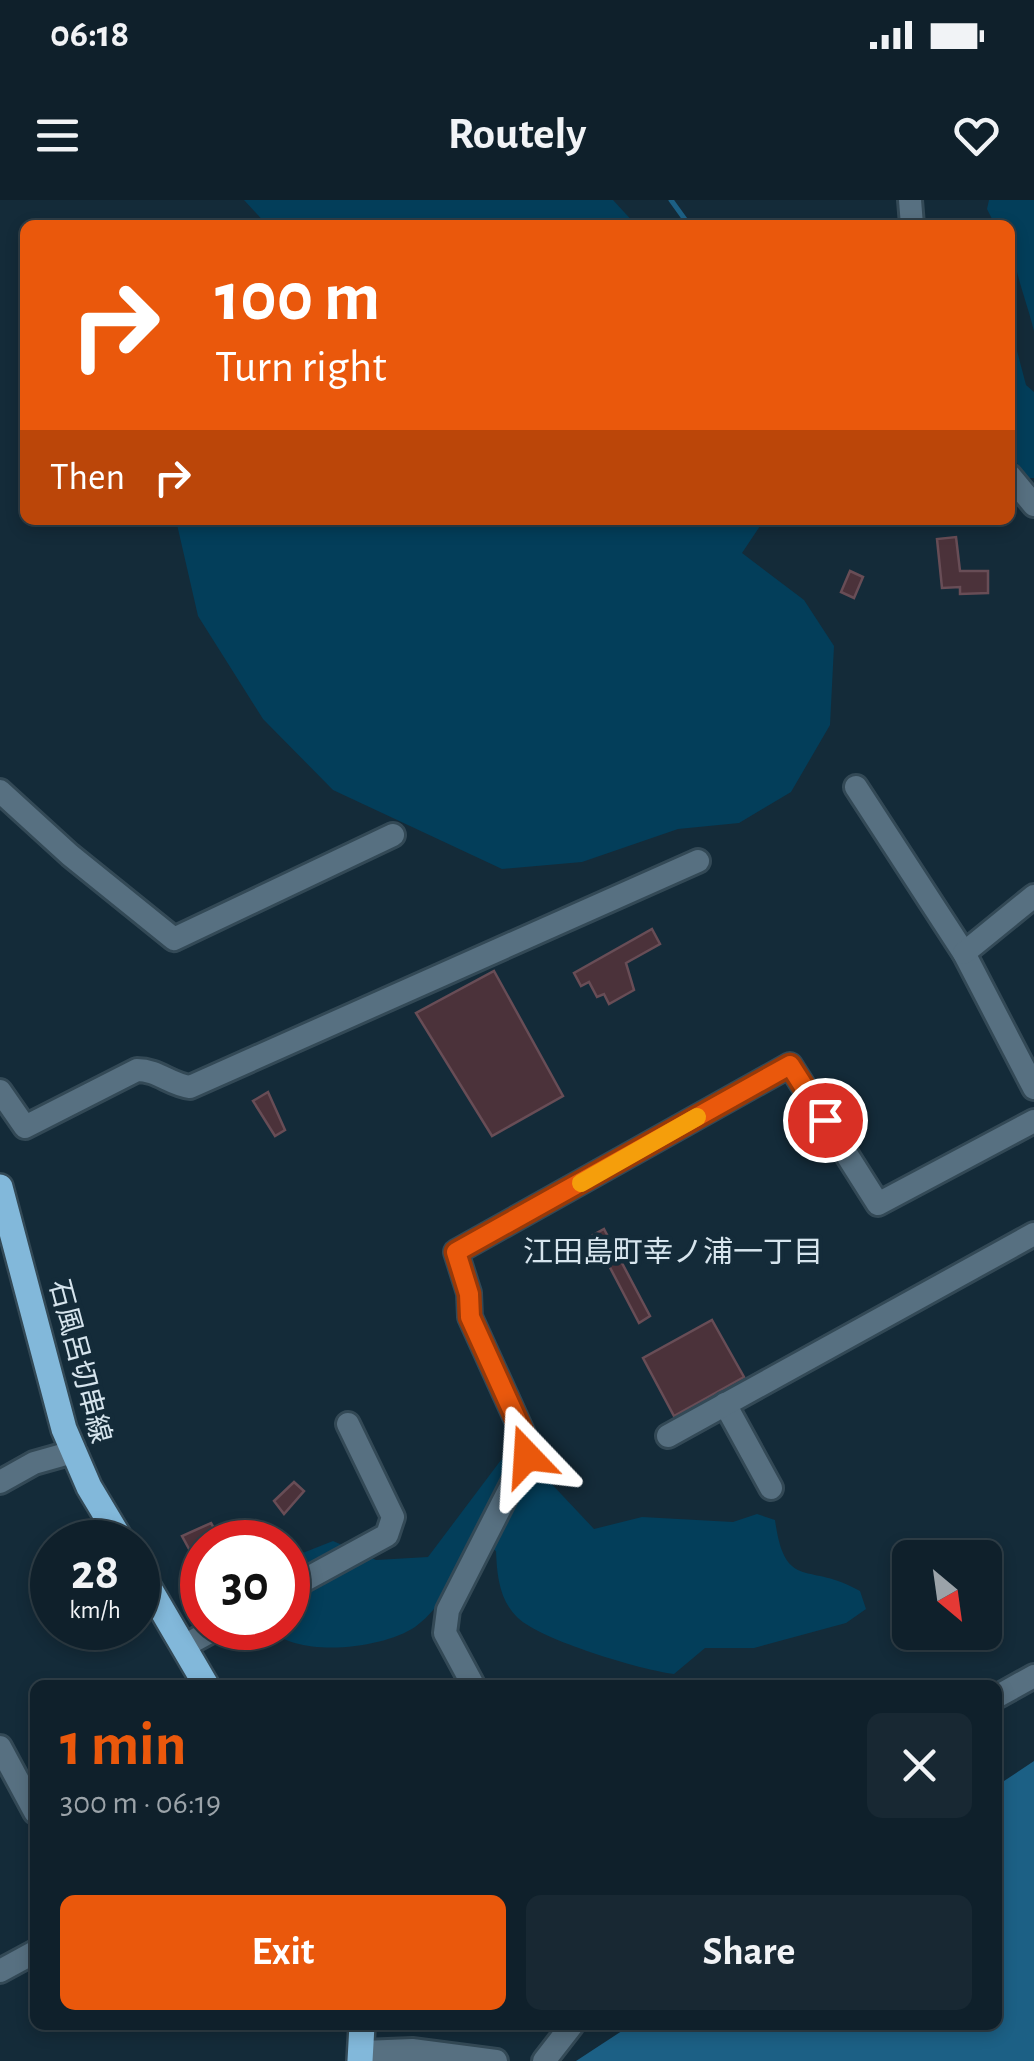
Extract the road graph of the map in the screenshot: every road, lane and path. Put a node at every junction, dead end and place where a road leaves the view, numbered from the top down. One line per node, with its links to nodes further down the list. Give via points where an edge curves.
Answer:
1 (1015, 482): 2 (street)
2 (1034, 505)
3 (856, 787): 8 (street)
4 (0, 791): 5 (street, via 174,940)
5 (393, 835)
6 (698, 861): 10 (street, via 190,1086 137,1070 25,1127)
7 (1034, 896): 8 (street)
8 (964, 953): 9 (street)
9 (1034, 1088)
10 (0, 1091)
11 (1034, 1121): 27 (street, via 878,1204 790,1065 456,1252 470,1317 527,1456 448,1610 445,1633)
12 (0, 1187): 17 (main road, 石風呂切串線)
13 (1034, 1234): 14 (street)
14 (725, 1404): 16 (street); 19 (street)
15 (348, 1424): 21 (street, via 393,1517 387,1535)
16 (668, 1436)
17 (72, 1452): 18 (street, via 34,1462); 20 (main road, 石風呂切串線)
18 (0, 1482)
19 (771, 1488)
20 (110, 1520)
21 (310, 1577)
22 (160, 1606): 23 (main road)
23 (180, 1639)
24 (186, 1650): 26 (main road)
25 (1034, 1676): 28 (street)
26 (203, 1680)
27 (470, 1680)
28 (1002, 1694)
29 (0, 1747): 30 (street)
30 (30, 1803)
31 (30, 1955): 32 (street)
32 (0, 1971)
33 (362, 2030): 35 (main road)
34 (568, 2030): 37 (street)
35 (361, 2057): 36 (street, via 412,2050)
36 (496, 2061)
37 (544, 2061)

